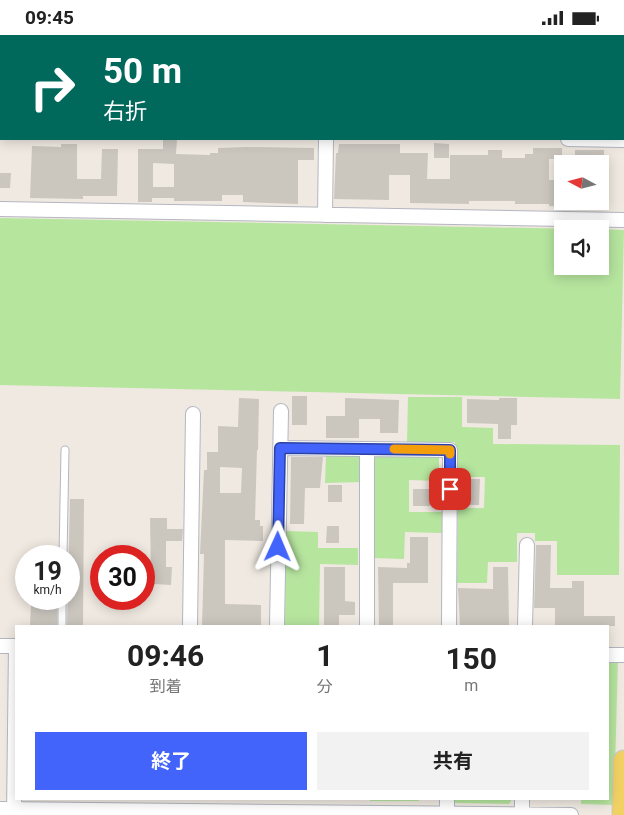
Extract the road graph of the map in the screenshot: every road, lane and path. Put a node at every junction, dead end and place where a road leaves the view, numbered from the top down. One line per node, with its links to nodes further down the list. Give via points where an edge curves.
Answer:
1 (326, 140): 3 (street)
2 (0, 209): 3 (street)
3 (325, 215): 4 (street)
4 (624, 220)
5 (281, 411): 7 (street)
6 (193, 414): 14 (street)
7 (280, 448): 8 (street); 15 (street)
8 (367, 449): 16 (street); 17 (street, via 450,450)
9 (65, 450): 10 (lane)
10 (63, 545)
11 (527, 545): 18 (street)
12 (62, 610): 13 (lane)
13 (62, 625)
14 (190, 625)
15 (276, 625)
16 (366, 625)
17 (449, 625)
18 (525, 625)
19 (0, 646): 20 (street)
20 (15, 646)
21 (609, 655): 22 (street)
22 (624, 655)
23 (15, 729): 32 (street)
24 (624, 761): 28 (main road)
25 (447, 800): 34 (street)
26 (522, 800): 35 (street)
27 (99, 804): 32 (street); 33 (street)
28 (624, 807): 37 (main road)
29 (241, 808): 31 (street); 33 (street)
30 (0, 809): 32 (street)
31 (364, 809): 34 (street)
32 (14, 812)
33 (115, 812)
34 (447, 814): 35 (street)
35 (522, 815): 36 (street)
36 (571, 815)
37 (623, 815)

